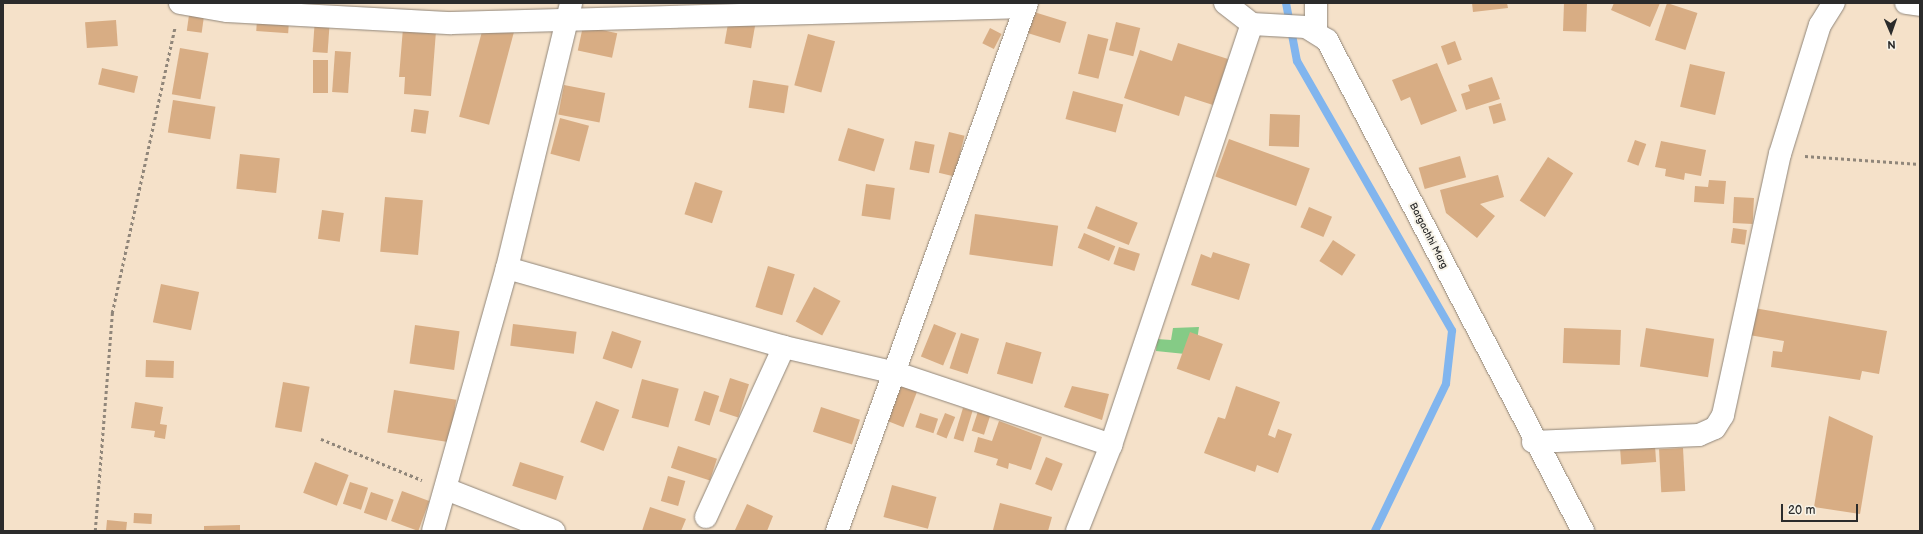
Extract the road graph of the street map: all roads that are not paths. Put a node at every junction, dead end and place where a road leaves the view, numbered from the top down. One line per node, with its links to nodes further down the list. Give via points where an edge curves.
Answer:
1 (180, 3): 8 (street, via 227,11 452,23)
2 (1225, 3): 9 (street)
3 (1316, 3): 10 (street)
4 (1834, 3): 14 (street, via 1820,24 1780,154 1723,415 1715,428 1699,435)
5 (1906, 3): 7 (street)
6 (1026, 5): 8 (street); 13 (street)
7 (1920, 6)
8 (569, 12): 11 (street)
9 (1258, 26): 10 (street); 15 (street)
10 (1311, 30): 14 (street, Bargachhi Marg, via 1327,40)
11 (507, 268): 12 (street); 16 (street)
12 (784, 347): 13 (street); 17 (street)
13 (896, 373): 15 (street); 20 (street)
14 (1534, 442): 22 (street, Bargachhi Marg)
15 (1111, 445): 21 (street)
16 (446, 489): 18 (street); 19 (street)
17 (706, 517)
18 (433, 531)
19 (554, 531)
20 (838, 531)
21 (1077, 531)
22 (1583, 531)

